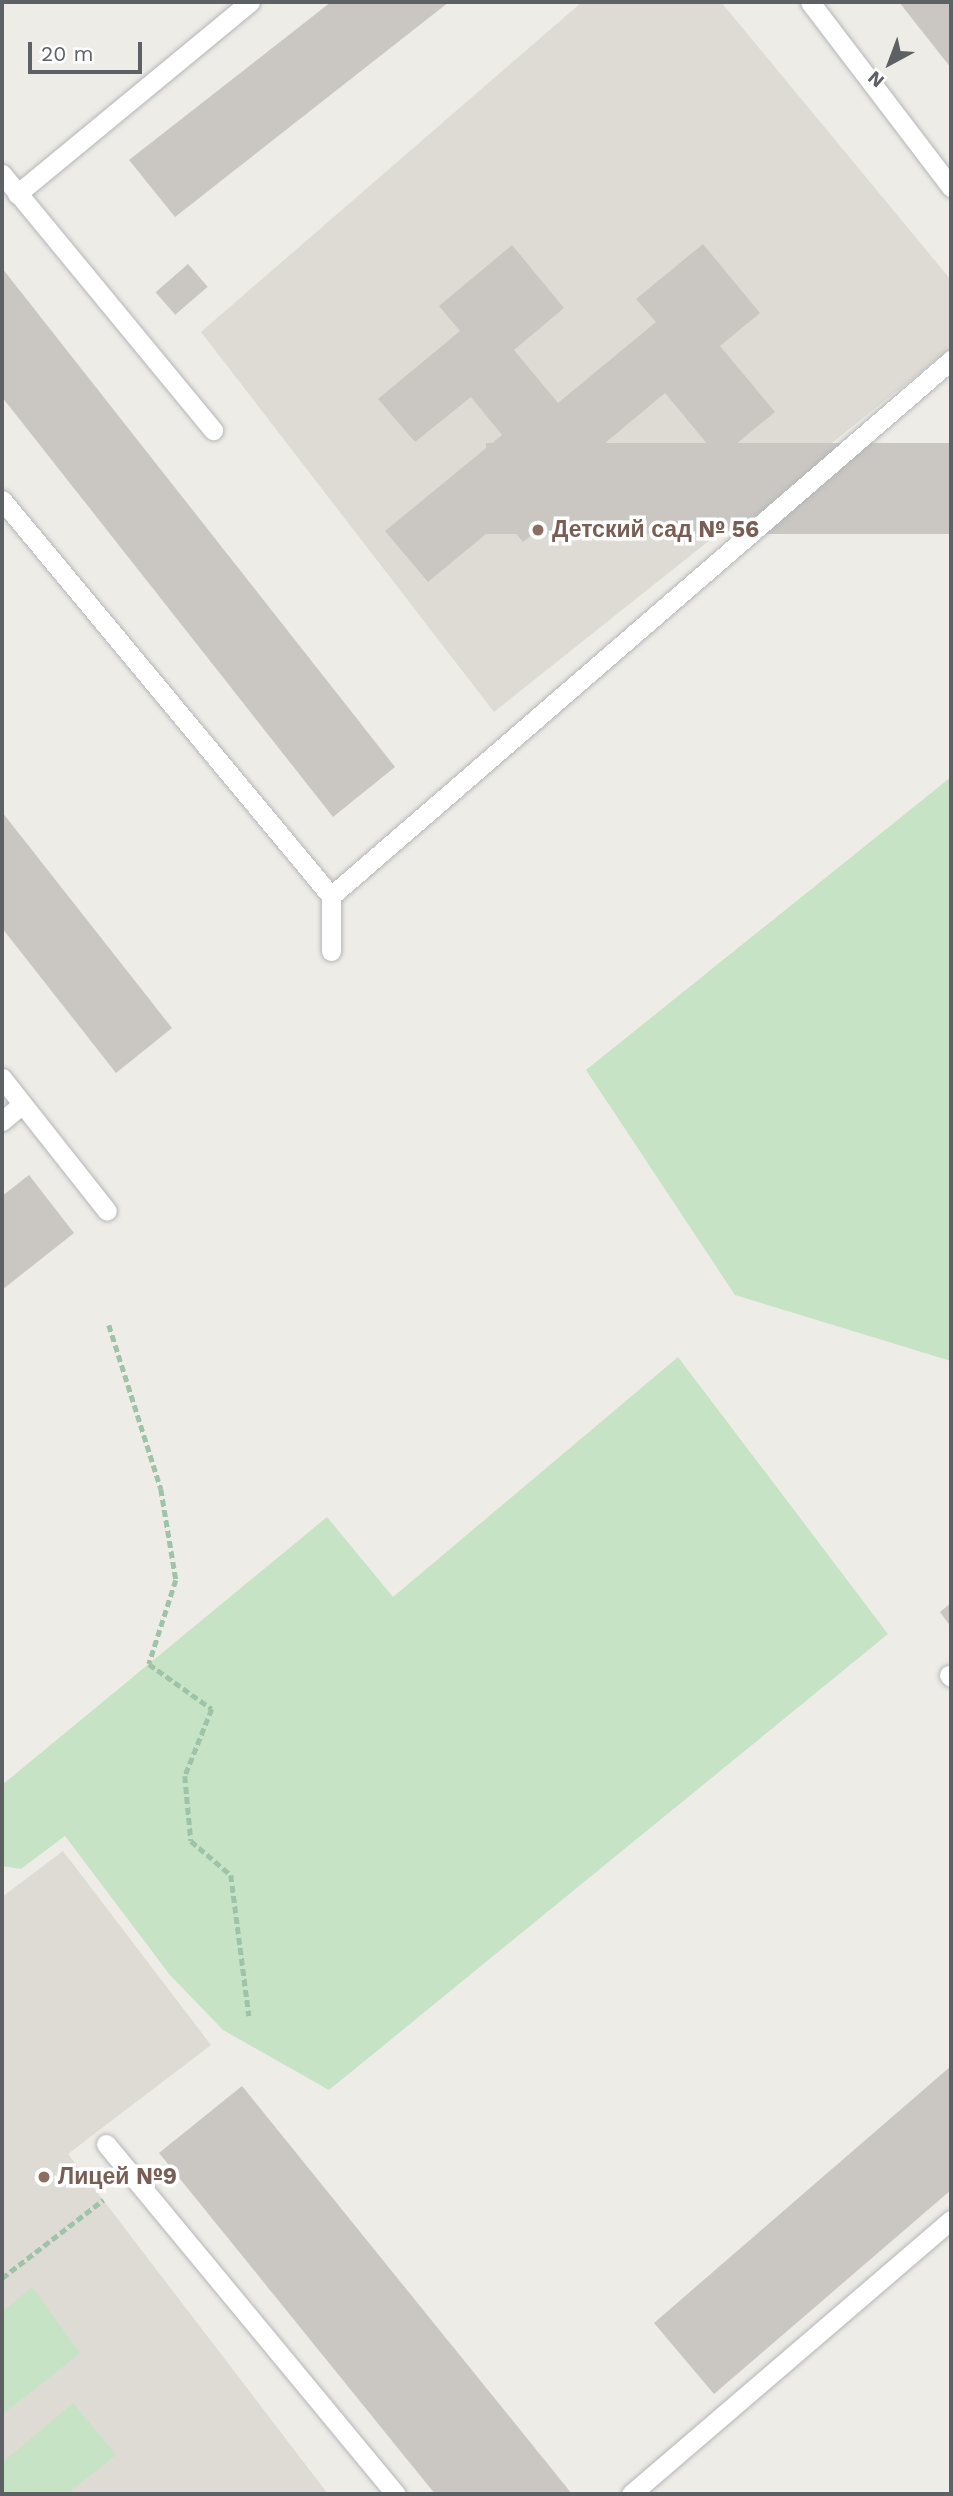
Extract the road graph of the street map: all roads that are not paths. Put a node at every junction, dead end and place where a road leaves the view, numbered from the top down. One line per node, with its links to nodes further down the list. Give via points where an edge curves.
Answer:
1 (250, 2): 5 (lane)
2 (810, 2): 4 (lane)
3 (2, 174): 5 (lane)
4 (951, 187)
5 (17, 194): 7 (lane)
6 (951, 360): 9 (lane)
7 (213, 430)
8 (2, 500): 9 (lane)
9 (331, 896): 10 (lane)
10 (331, 951)
11 (2, 1078): 12 (lane)
12 (21, 1105): 13 (lane); 14 (lane)
13 (2, 1121)
14 (107, 1211)
15 (106, 2144): 17 (lane)
16 (951, 2220): 18 (lane)
17 (397, 2494)
18 (631, 2494)

